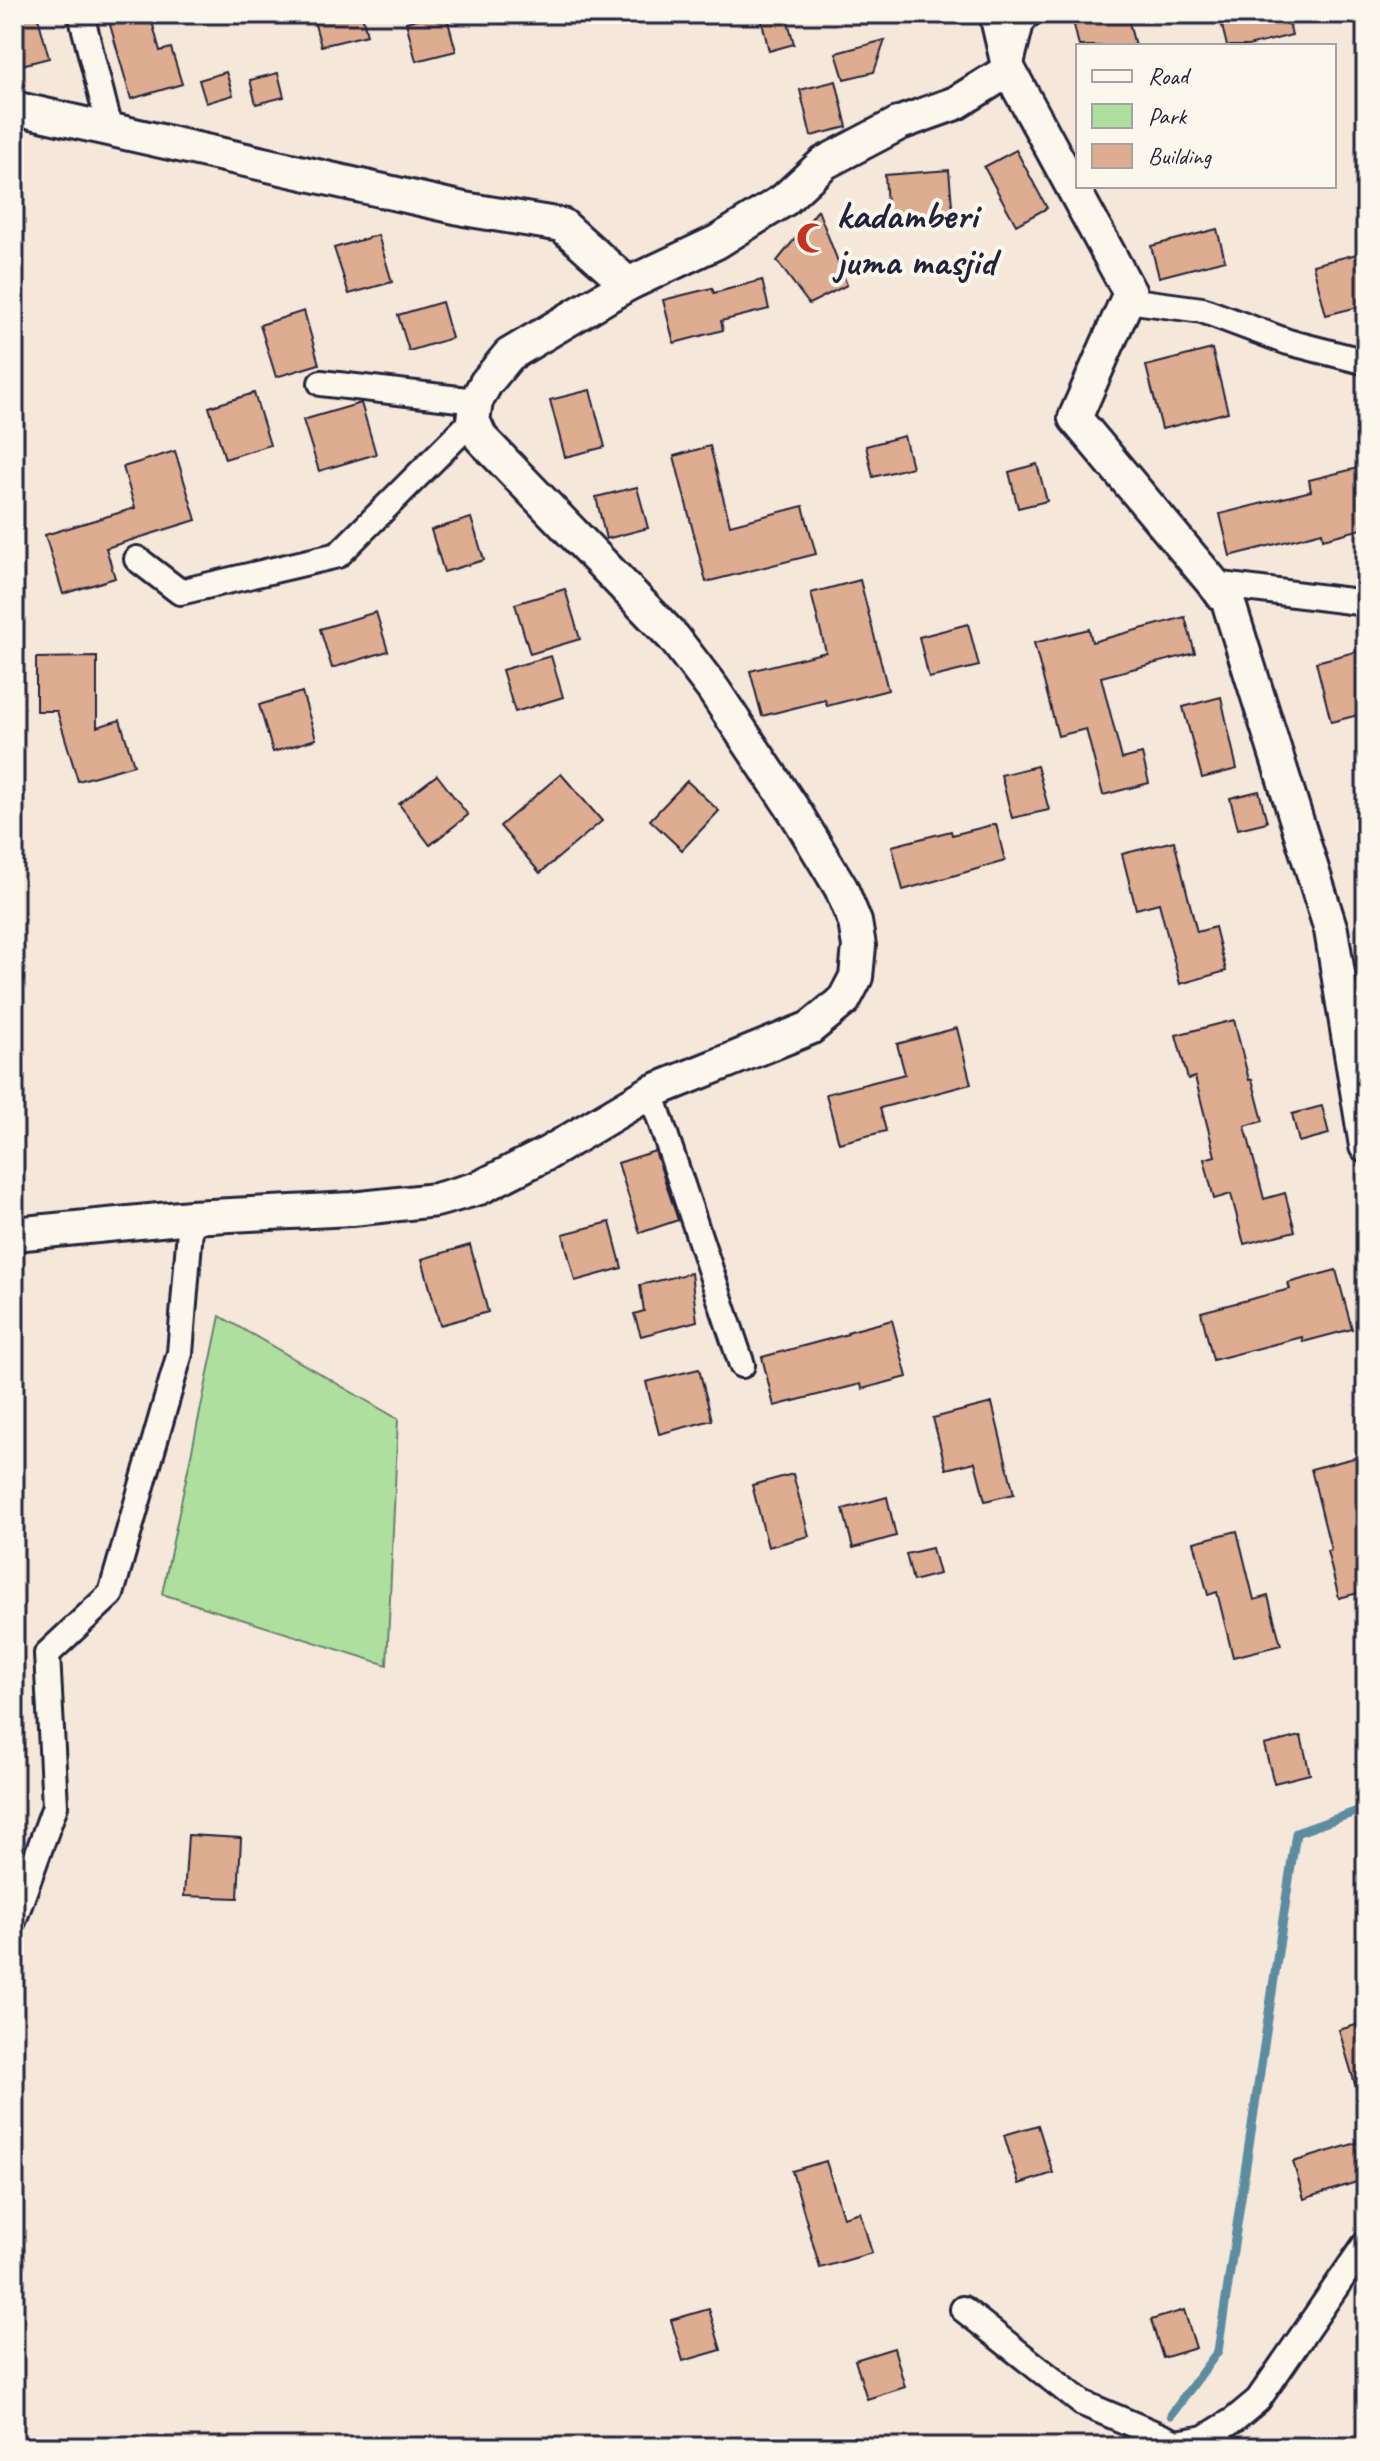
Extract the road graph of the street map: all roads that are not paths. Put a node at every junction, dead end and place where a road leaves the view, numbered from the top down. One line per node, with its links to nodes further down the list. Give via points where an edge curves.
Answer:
1 (81, 14): 6 (street)
2 (996, 14): 4 (street)
3 (1029, 14): 4 (street, via 1021,23)
4 (1009, 70): 7 (street, via 956,103 900,123 824,163 784,200 731,234); 8 (street, via 1130,293)
5 (14, 108): 6 (street)
6 (110, 129): 7 (street, via 464,209 562,225)
7 (628, 284): 11 (street, via 509,355 486,383)
8 (1127, 300): 9 (street, via 1202,310 1288,342); 13 (street, via 1075,418)
9 (1366, 362)
10 (321, 383): 11 (street)
11 (475, 411): 12 (street, via 338,555 180,592); 15 (street, via 481,438 690,658 797,815 855,922 856,977 844,1000 810,1028)
12 (137, 559)
13 (1213, 584): 14 (street); 16 (street, via 1228,601 1331,930)
14 (1366, 603)
15 (651, 1092): 17 (street, via 479,1188 436,1200); 19 (street)
16 (1366, 1146)
17 (191, 1217): 18 (street); 20 (street, via 180,1353 111,1594 47,1654 55,1806)
18 (14, 1234)
19 (742, 1365)
20 (14, 1919)
21 (1366, 2243): 22 (street, via 1258,2400 1205,2438 1177,2443 1082,2403)
22 (963, 2309)

